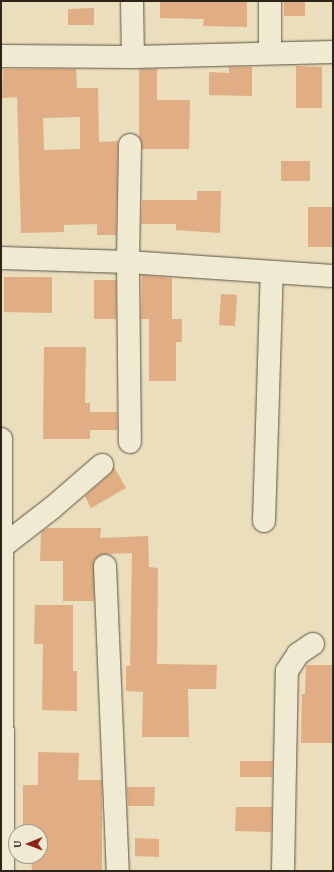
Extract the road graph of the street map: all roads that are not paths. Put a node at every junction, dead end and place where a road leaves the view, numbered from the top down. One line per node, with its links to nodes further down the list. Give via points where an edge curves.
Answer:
1 (132, 1): 6 (street)
2 (270, 1): 4 (street)
3 (333, 52): 4 (street)
4 (270, 53): 6 (street)
5 (1, 56): 6 (street)
6 (133, 57)
7 (130, 145): 9 (street)
8 (1, 258): 9 (street)
9 (128, 262): 10 (street); 13 (street)
10 (272, 273): 11 (street); 15 (street)
11 (333, 276)
12 (1, 439): 16 (street)
13 (130, 442)
14 (102, 465): 16 (street)
15 (264, 521)
16 (3, 546): 19 (street)
17 (105, 566): 20 (street)
18 (313, 644): 21 (street, via 298,654 287,671)
19 (3, 871)
20 (118, 871)
21 (283, 871)

